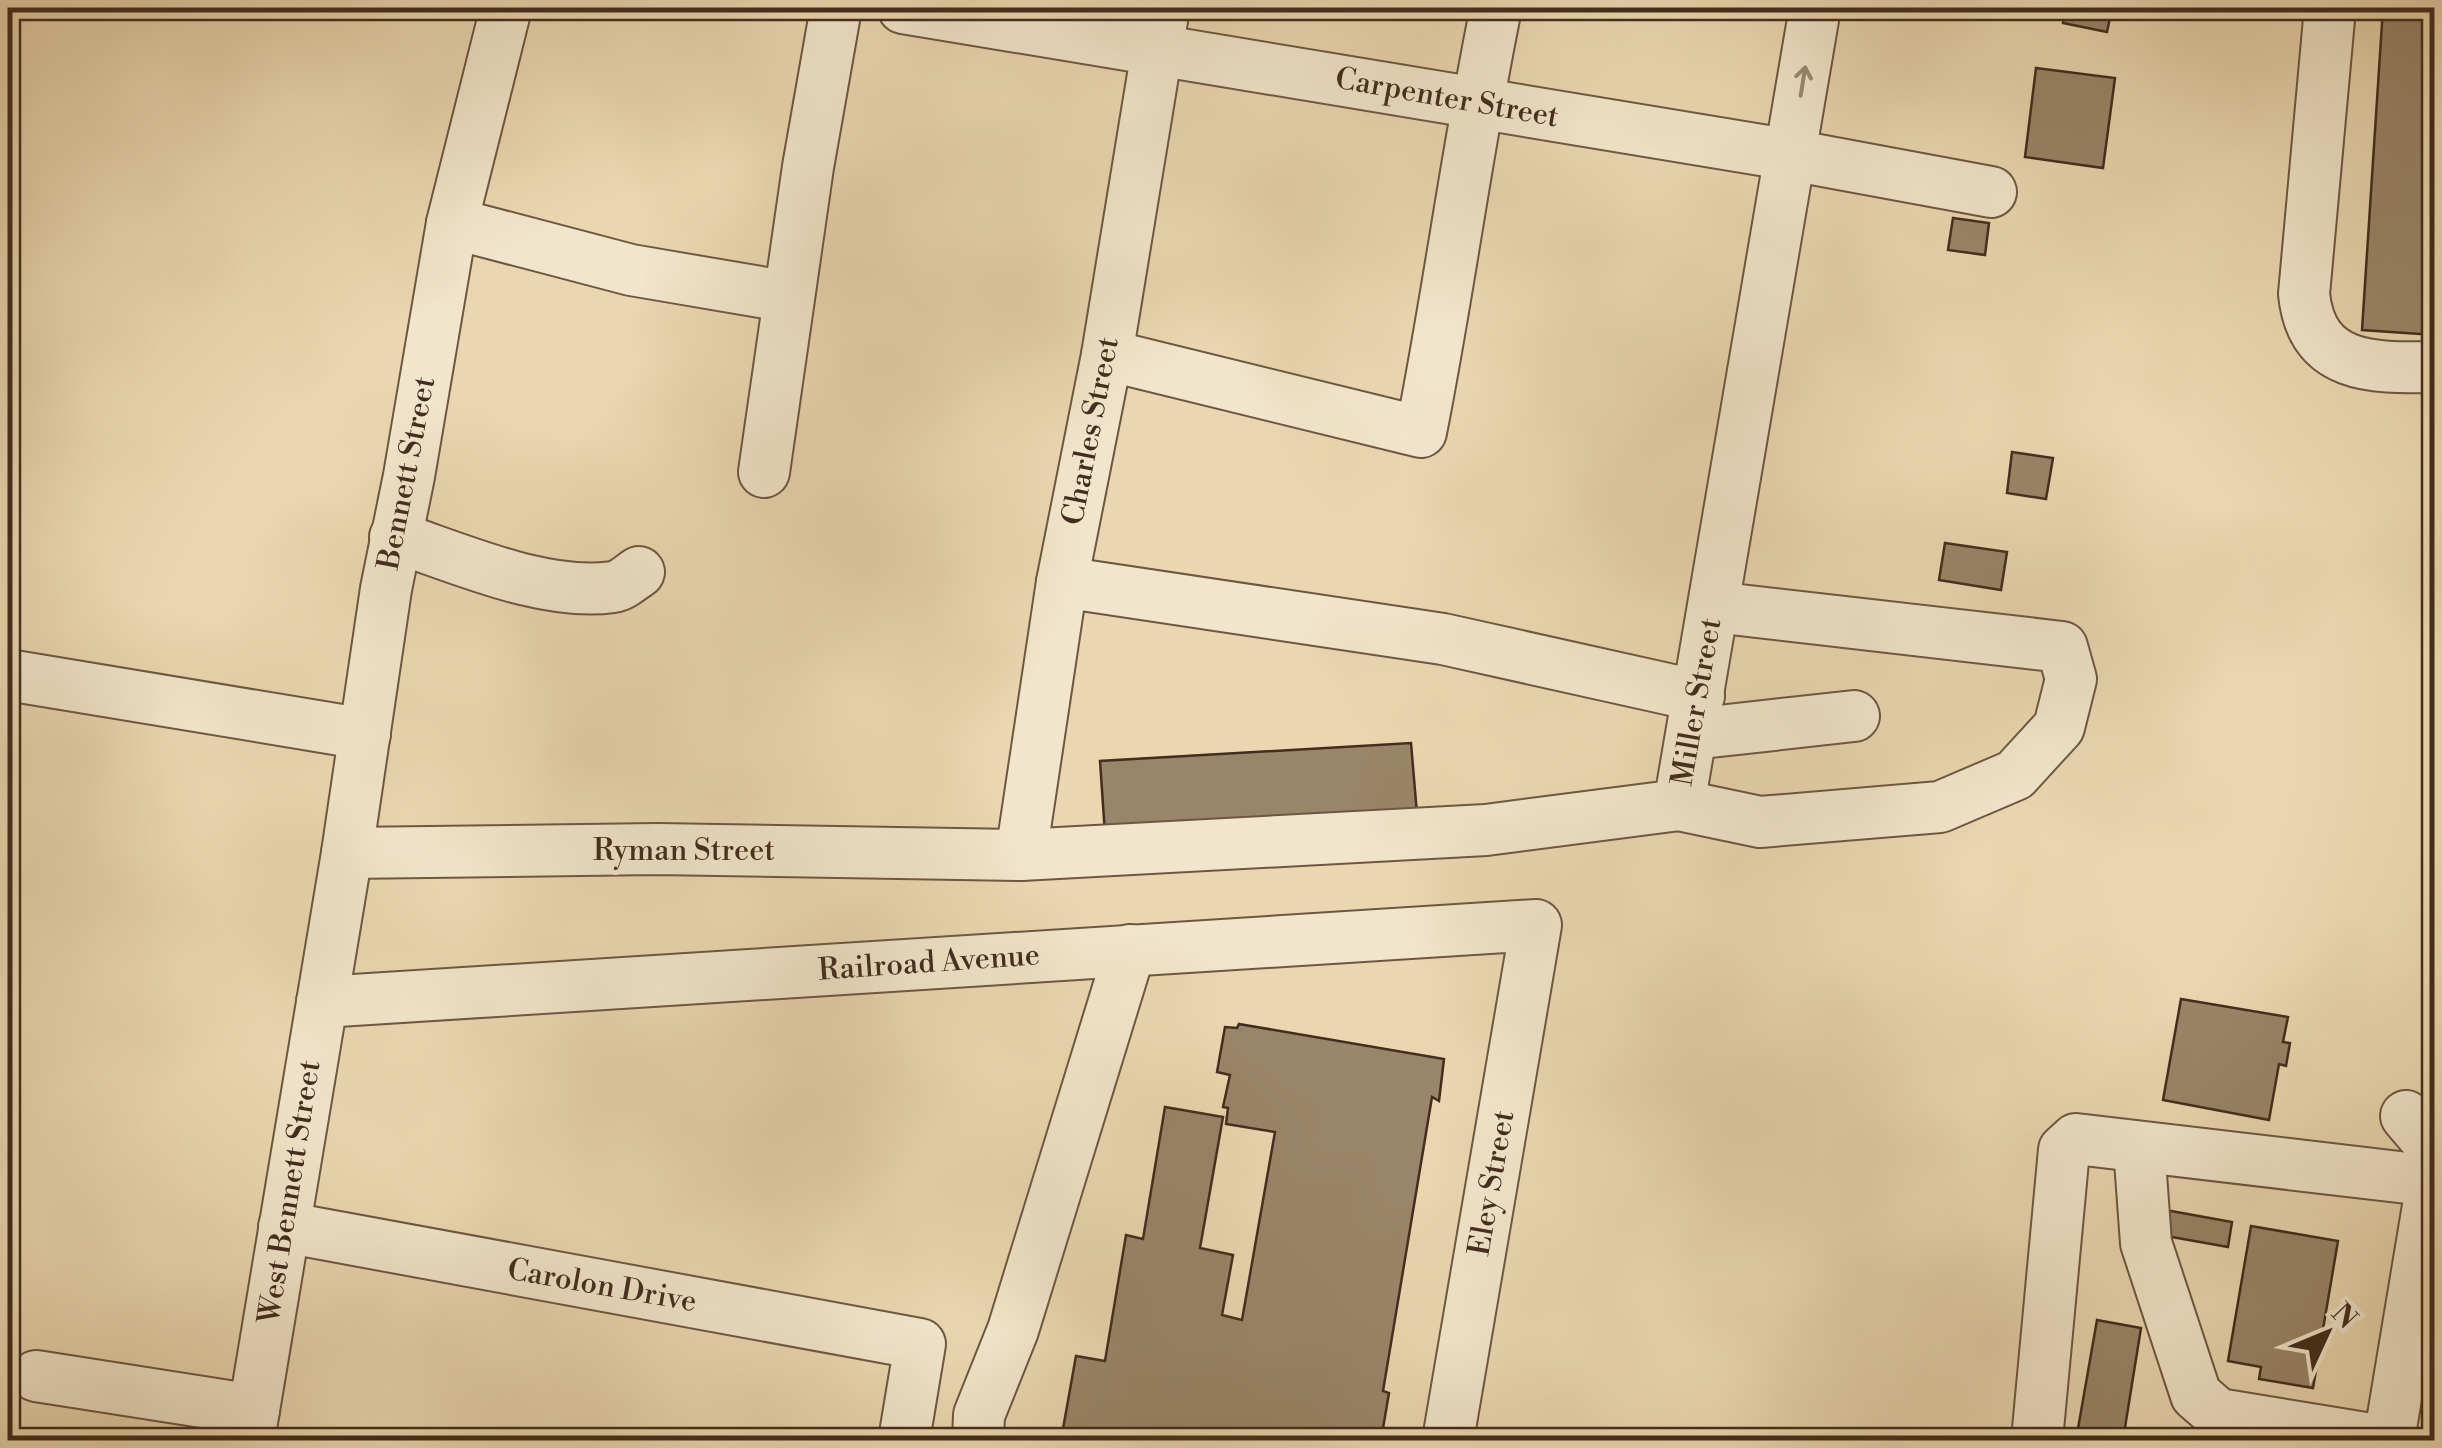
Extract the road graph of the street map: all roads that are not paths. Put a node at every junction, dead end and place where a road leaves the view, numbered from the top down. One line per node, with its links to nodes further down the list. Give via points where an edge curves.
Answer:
1 (506, 8): 11 (street, Bennett Street)
2 (836, 8): 12 (street)
3 (903, 8): 7 (street, Carpenter Street)
4 (1496, 8): 8 (street)
5 (1816, 8): 9 (street, Miller Street, one-way to 5)
6 (2330, 8): 14 (street, via 2306,316 2316,336 2356,363)
7 (1160, 28): 8 (street, Carpenter Street); 13 (street, Charles Street)
8 (1476, 103): 9 (street, Carpenter Street); 13 (street, via 1422,432)
9 (1791, 154): 10 (street, Carpenter Street); 19 (street, Miller Street)
10 (1990, 192)
11 (452, 223): 12 (street, via 631,270); 16 (street, Bennett Street)
12 (789, 297): 15 (street)
13 (1107, 354): 18 (street, Charles Street)
14 (2434, 368)
15 (764, 472)
16 (395, 537): 17 (street, via 570,588 617,587); 23 (street, Bennett Street)
17 (639, 572)
18 (1062, 582): 21 (street, via 1443,639); 26 (street, Charles Street)
19 (1714, 607): 21 (street, Miller Street); 24 (street, via 2062,647 2072,678 2059,727 2016,775 1940,807 1760,822)
20 (8, 675): 23 (street)
21 (1696, 715): 22 (street); 24 (street, Miller Street)
22 (1854, 716)
23 (365, 734): 25 (street, Bennett Street)
24 (1679, 806): 26 (street, Miller Street, via 1486,830)
25 (347, 853): 26 (street, Ryman Street); 28 (street, Bennett Street)
26 (1021, 854)
27 (1536, 925): 29 (street, Railroad Avenue); 38 (street, Eley Street)
28 (332, 944): 30 (street, West Bennett Street)
29 (1130, 950): 30 (street, Railroad Avenue); 37 (street, via 980,1415)
30 (322, 1002): 33 (street, West Bennett Street)
31 (2139, 1147): 32 (street); 39 (street, via 2076,1139 2064,1150); 40 (street, via 2146,1243 2196,1395 2218,1414)
32 (2427, 1154): 41 (street)
33 (284, 1227): 35 (street, West Bennett Street); 36 (street, Carolon Drive, via 920,1344)
34 (36, 1376): 35 (street)
35 (251, 1425)
36 (904, 1440)
37 (978, 1440)
38 (1448, 1440)
39 (2037, 1440)
40 (2377, 1440)
41 (2389, 1440)

